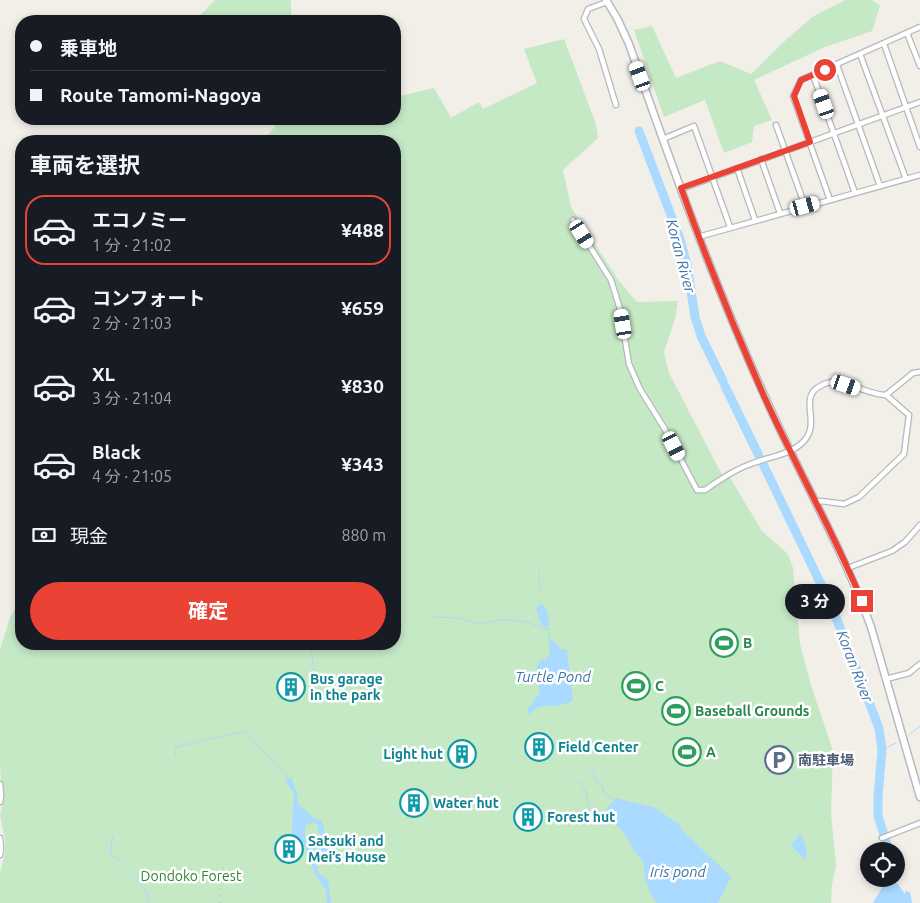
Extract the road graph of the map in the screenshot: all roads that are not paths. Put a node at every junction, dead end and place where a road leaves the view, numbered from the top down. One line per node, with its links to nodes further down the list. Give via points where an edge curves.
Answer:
1 (607, 1): 10 (street, via 588,9 584,19 599,49); 16 (main road, via 629,44)
2 (920, 27): 3 (street)
3 (907, 33): 4 (street); 7 (street)
4 (884, 44): 5 (street); 11 (street)
5 (860, 54): 6 (street); 12 (street)
6 (837, 65): 8 (street); 14 (street)
7 (920, 66)
8 (813, 75): 15 (street); 17 (street, via 801,80 794,96)
9 (920, 102): 11 (street)
10 (616, 105)
11 (906, 107): 12 (street); 18 (street)
12 (882, 116): 14 (street); 24 (street)
13 (776, 125): 19 (street)
14 (858, 125): 15 (street); 25 (street)
15 (834, 133): 17 (street); 27 (street)
16 (663, 139): 23 (street, via 694,126); 26 (main road)
17 (810, 142): 19 (street); 28 (street)
18 (920, 147)
19 (786, 150): 20 (street); 29 (street)
20 (761, 159): 21 (street); 30 (street)
21 (737, 168): 23 (street); 32 (street)
22 (920, 175): 24 (street)
23 (713, 176): 26 (street); 33 (street)
24 (906, 179): 25 (street)
25 (880, 186): 27 (street)
26 (681, 188): 34 (main road)
27 (855, 193): 28 (street)
28 (830, 200): 29 (street)
29 (805, 206): 30 (street)
30 (780, 213): 32 (street)
31 (573, 220): 37 (street, via 611,280 620,309 629,364 640,389 697,490 705,490 748,465)
32 (755, 220): 33 (street)
33 (730, 227): 34 (street)
34 (698, 237): 37 (main road, via 764,397)
35 (920, 372): 36 (street, via 913,373)
36 (886, 395): 37 (street, via 876,395 835,381 815,389 808,403 811,430 804,441); 38 (street, via 909,415 904,454 859,497 844,504)
37 (790, 451): 38 (main road)
38 (815, 502): 40 (main road)
39 (920, 525): 40 (street, via 892,551)
40 (848, 568): 42 (main road, via 871,627)
41 (920, 664): 42 (street, via 909,673)
42 (886, 679): 44 (main road)
43 (0, 784): 45 (street)
44 (920, 797)
45 (0, 802)
46 (920, 823): 48 (street)
47 (0, 838): 49 (street)
48 (882, 838)
49 (0, 855)

